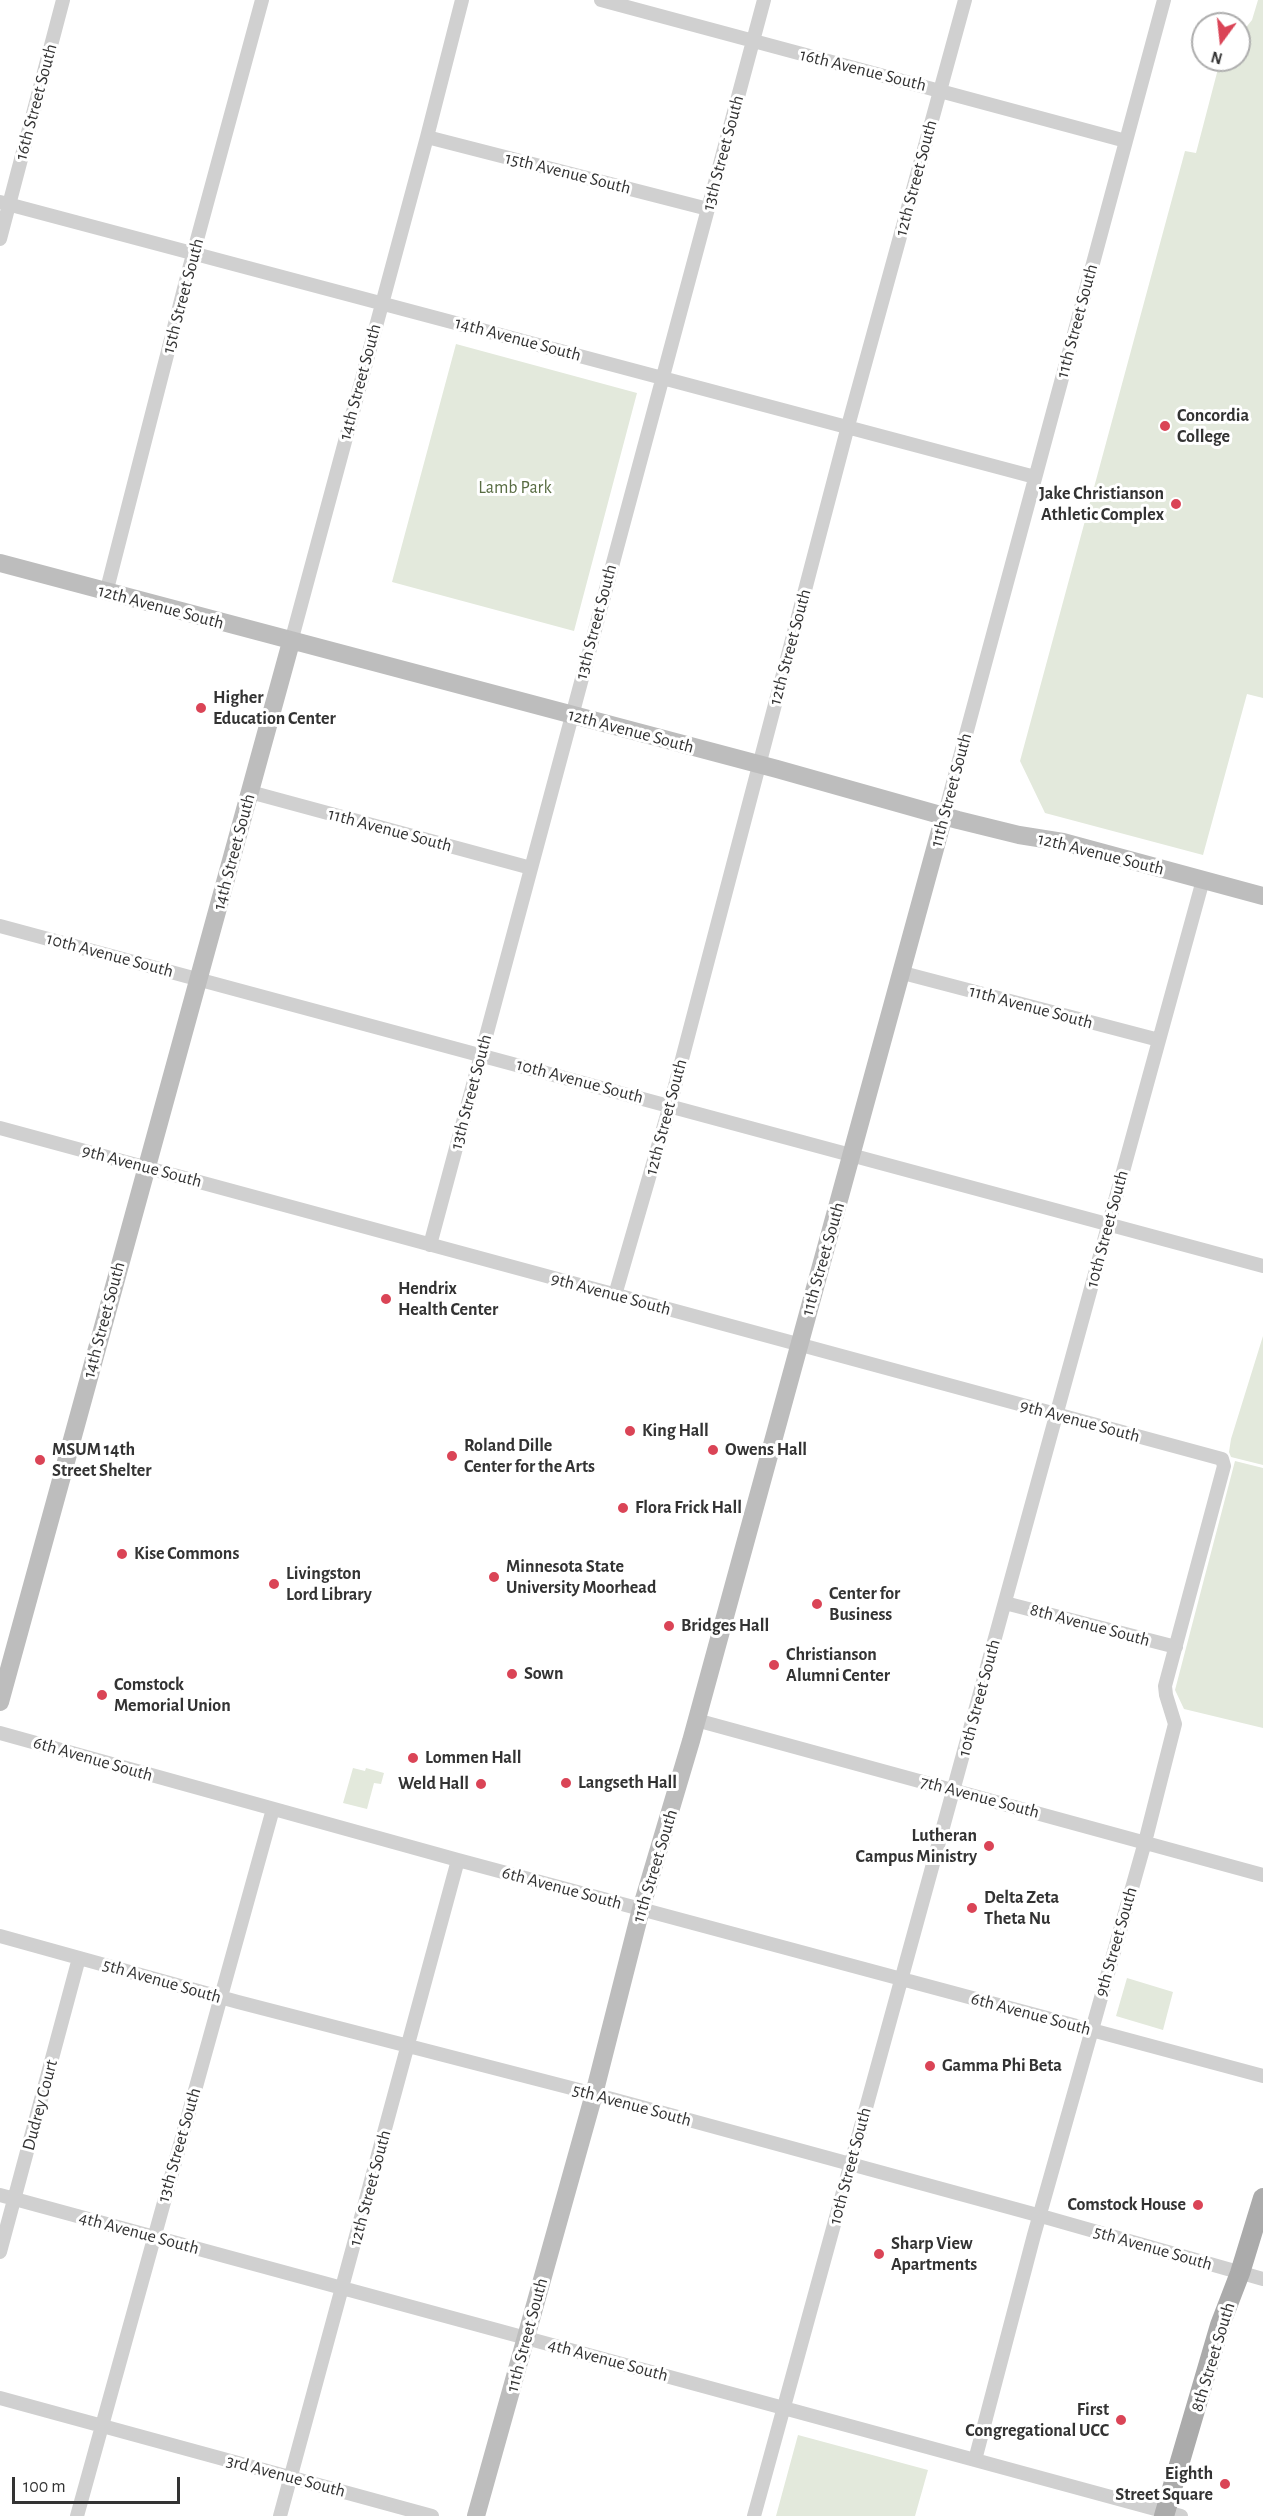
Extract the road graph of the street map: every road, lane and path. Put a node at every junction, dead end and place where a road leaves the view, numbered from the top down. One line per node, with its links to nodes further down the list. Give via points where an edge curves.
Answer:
1 (63, 0): 12 (street, 16th Street South)
2 (262, 0): 15 (street, 15th Street South)
3 (462, 0): 10 (street, 14th Street South)
4 (601, 0): 8 (street, 16th Avenue South)
5 (764, 0): 8 (street, 13th Street South)
6 (965, 0): 9 (street, 12th Street South)
7 (1164, 0): 11 (street, 11th Street South)
8 (752, 42): 9 (street, 16th Avenue South); 13 (street, 13th Street South)
9 (940, 90): 11 (street, 16th Avenue South); 18 (street, 12th Street South)
10 (428, 137): 13 (street, 15th Avenue South); 16 (street, 14th Street South)
11 (1126, 141): 19 (street, 11th Street South)
12 (5, 203): 14 (street, 16th Street South); 15 (street, 14th Avenue South)
13 (708, 208): 17 (street, 13th Street South)
14 (0, 239)
15 (194, 254): 16 (street, 14th Avenue South); 21 (street, 15th Street South)
16 (381, 302): 17 (street, 14th Avenue South); 22 (street, 14th Street South)
17 (662, 377): 18 (street, 14th Avenue South); 23 (street, 13th Street South)
18 (848, 426): 19 (street, 14th Avenue South); 24 (street, 12th Street South)
19 (1035, 477): 26 (street, 11th Street South)
20 (0, 563): 21 (street, 12th Avenue South)
21 (106, 593): 22 (street, 12th Avenue South)
22 (291, 642): 23 (street, 12th Avenue South); 25 (street, 14th Street South)
23 (571, 715): 24 (street, 12th Avenue South); 27 (street, 13th Street South)
24 (759, 764): 26 (street, 12th Avenue South); 35 (street, 12th Street South)
25 (250, 792): 27 (street, 11th Avenue South); 32 (street, 14th Street South)
26 (944, 816): 28 (street, 12th Avenue South); 31 (street, 11th Street South)
27 (531, 868): 34 (street, 13th Street South)
28 (1203, 880): 29 (street, 12th Avenue South); 33 (street, 10th Street South)
29 (1263, 896)
30 (0, 926): 32 (street, 10th Avenue South)
31 (903, 973): 33 (street, 11th Avenue South); 37 (street, 11th Street South)
32 (199, 979): 34 (street, 10th Avenue South); 38 (street, 14th Street South)
33 (1159, 1040): 39 (street, 10th Street South)
34 (481, 1054): 35 (street, 10th Avenue South); 40 (street, 13th Street South)
35 (670, 1105): 37 (street, 10th Avenue South); 42 (street, 12th Street South)
36 (0, 1128): 38 (street, 9th Avenue South)
37 (852, 1155): 39 (street, 10th Avenue South); 43 (street, 11th Street South)
38 (146, 1168): 40 (street, 9th Avenue South); 48 (street, 14th Street South)
39 (1109, 1224): 41 (street, 10th Avenue South); 44 (street, 10th Street South)
40 (430, 1245): 42 (street, 9th Avenue South)
41 (1263, 1266)
42 (615, 1295): 43 (street, 9th Avenue South)
43 (799, 1344): 44 (street, 9th Avenue South); 49 (street, 11th Street South)
44 (1056, 1414): 45 (street, 9th Avenue South); 46 (street, 10th Street South)
45 (1222, 1459): 47 (street, 9th Street South, via 1224,1466)
46 (1005, 1603): 47 (street, 8th Avenue South); 51 (street, 10th Street South)
47 (1176, 1647): 53 (street, 9th Street South, via 1165,1686 1175,1724)
48 (0, 1702)
49 (696, 1720): 51 (street, 7th Avenue South); 56 (street, 11th Street South)
50 (0, 1733): 52 (street, 6th Avenue South)
51 (954, 1790): 53 (street, 7th Avenue South); 59 (street, 10th Street South)
52 (273, 1809): 54 (street, 6th Avenue South); 60 (street, 13th Street South)
53 (1145, 1842): 55 (street, 7th Avenue South); 61 (street, 9th Street South)
54 (458, 1860): 56 (street, 6th Avenue South); 62 (street, 12th Street South)
55 (1263, 1875)
56 (641, 1909): 59 (street, 6th Avenue South); 64 (street, 11th Street South)
57 (0, 1936): 58 (street, 5th Avenue South)
58 (80, 1958): 60 (street, 5th Avenue South); 68 (street, Dudrey Court)
59 (902, 1979): 61 (street, 6th Avenue South); 65 (street, 10th Street South)
60 (220, 1997): 62 (street, 5th Avenue South); 70 (street, 13th Street South)
61 (1091, 2030): 63 (street, 6th Avenue South); 69 (street, 9th Street South)
62 (408, 2047): 64 (street, 5th Avenue South); 74 (street, 12th Street South)
63 (1263, 2076)
64 (594, 2094): 65 (street, 5th Avenue South); 75 (street, 11th Street South)
65 (851, 2164): 69 (street, 5th Avenue South); 77 (street, 10th Street South)
66 (0, 2195): 68 (street, 4th Avenue South)
67 (1263, 2198): 72 (main road, 8th Street South)
68 (14, 2199): 70 (street, 4th Avenue South); 71 (street, Dudrey Court)
69 (1041, 2216): 72 (street, 5th Avenue South); 79 (street, 9th Street South)
70 (153, 2236): 74 (street, 4th Avenue South); 78 (street, 13th Street South)
71 (0, 2252)
72 (1240, 2273): 73 (street, 5th Avenue South); 81 (main road, 8th Street South, via 1221,2325)
73 (1263, 2279)
74 (343, 2289): 75 (street, 4th Avenue South); 80 (street, 12th Street South)
75 (526, 2338): 77 (street, 4th Avenue South); 85 (street, 11th Street South)
76 (0, 2398): 78 (street, 3rd Avenue South)
77 (784, 2408): 79 (street, 4th Avenue South); 86 (street, 10th Street South)
78 (102, 2426): 80 (street, 3rd Avenue South); 82 (street, 13th Street South)
79 (975, 2460): 81 (street, 4th Avenue South)
80 (291, 2477): 83 (street, 12th Street South); 84 (street, 3rd Avenue South)
81 (1170, 2515)
82 (77, 2516)
83 (280, 2516)
84 (432, 2516)
85 (476, 2516)
86 (754, 2516)

